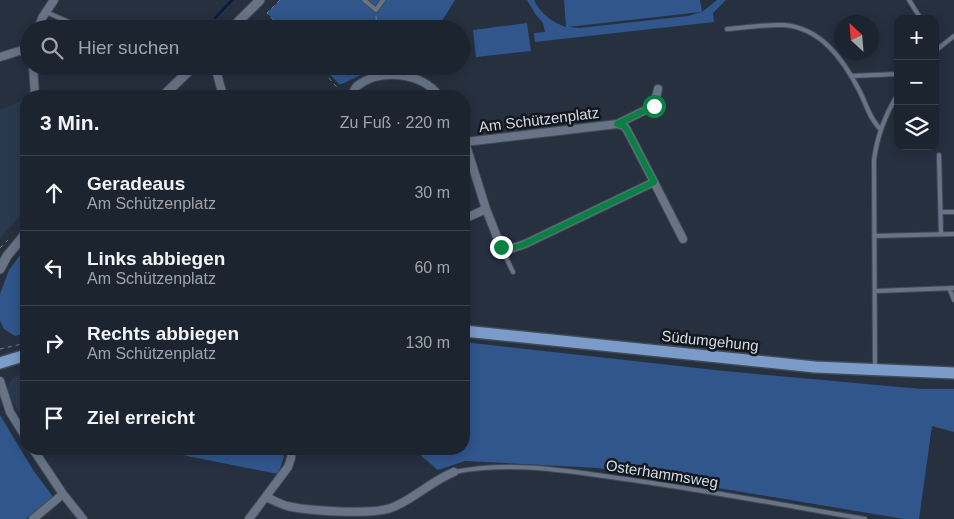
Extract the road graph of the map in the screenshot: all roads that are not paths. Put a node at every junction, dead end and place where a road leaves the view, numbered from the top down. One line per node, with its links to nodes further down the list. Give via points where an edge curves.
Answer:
1 (54, 0): 6 (street)
2 (260, 0): 10 (street)
3 (364, 0): 4 (lane, via 376,10)
4 (383, 0)
5 (909, 0): 7 (lane)
6 (46, 12): 8 (street); 9 (lane)
7 (918, 15)
8 (42, 20)
9 (64, 20)
10 (240, 20)
11 (727, 29): 22 (lane, via 784,25 812,33 835,52)
12 (954, 36): 13 (lane)
13 (939, 47)
14 (20, 51): 15 (street)
15 (0, 57)
16 (894, 74): 22 (lane)
17 (34, 75): 24 (street)
18 (185, 75): 25 (street)
19 (217, 75): 26 (street)
20 (382, 75): 28 (street, via 405,76 420,81)
21 (382, 75): 27 (street)
22 (851, 76): 31 (lane, via 871,120)
23 (658, 89): 30 (street, Am Schützenplatz, via 654,106)
24 (35, 90)
25 (169, 90)
26 (221, 90)
27 (354, 90)
28 (431, 90)
29 (894, 102): 31 (lane)
30 (617, 124): 32 (street, Am Schützenplatz); 35 (street, Am Schützenplatz, via 627,130)
31 (880, 129): 42 (lane, via 874,160)
32 (470, 140)
33 (939, 155): 37 (lane)
34 (470, 160): 36 (street, Am Schützenplatz)
35 (654, 182): 43 (street, Am Schützenplatz); 45 (street, via 525,244 510,249)
36 (486, 209): 39 (street); 45 (street, Am Schützenplatz)
37 (941, 212): 38 (lane); 40 (lane)
38 (954, 212)
39 (470, 216)
40 (941, 234): 41 (lane); 42 (lane)
41 (954, 234)
42 (874, 236): 49 (lane)
43 (683, 239)
44 (20, 240): 46 (street)
45 (501, 247): 47 (lane)
46 (0, 269)
47 (513, 272)
48 (952, 289): 49 (lane); 50 (lane)
49 (876, 291): 54 (lane)
50 (954, 300)
51 (470, 332): 54 (main road, Südumgehung, via 763,362)
52 (20, 357): 53 (main road)
53 (0, 363)
54 (875, 370): 55 (main road, Südumgehung)
55 (954, 373)
56 (0, 382): 57 (street, via 10,412)
57 (20, 428)
58 (37, 455): 61 (street)
59 (291, 455): 62 (street, via 288,467)
60 (454, 472): 62 (street, via 402,503 377,510 341,512 306,509 286,506); 66 (lane, Osterhammsweg, via 474,468 543,468 648,482)
61 (63, 494): 63 (street); 64 (street)
62 (266, 497): 65 (street)
63 (33, 519)
64 (84, 519)
65 (249, 519)
66 (865, 519)

